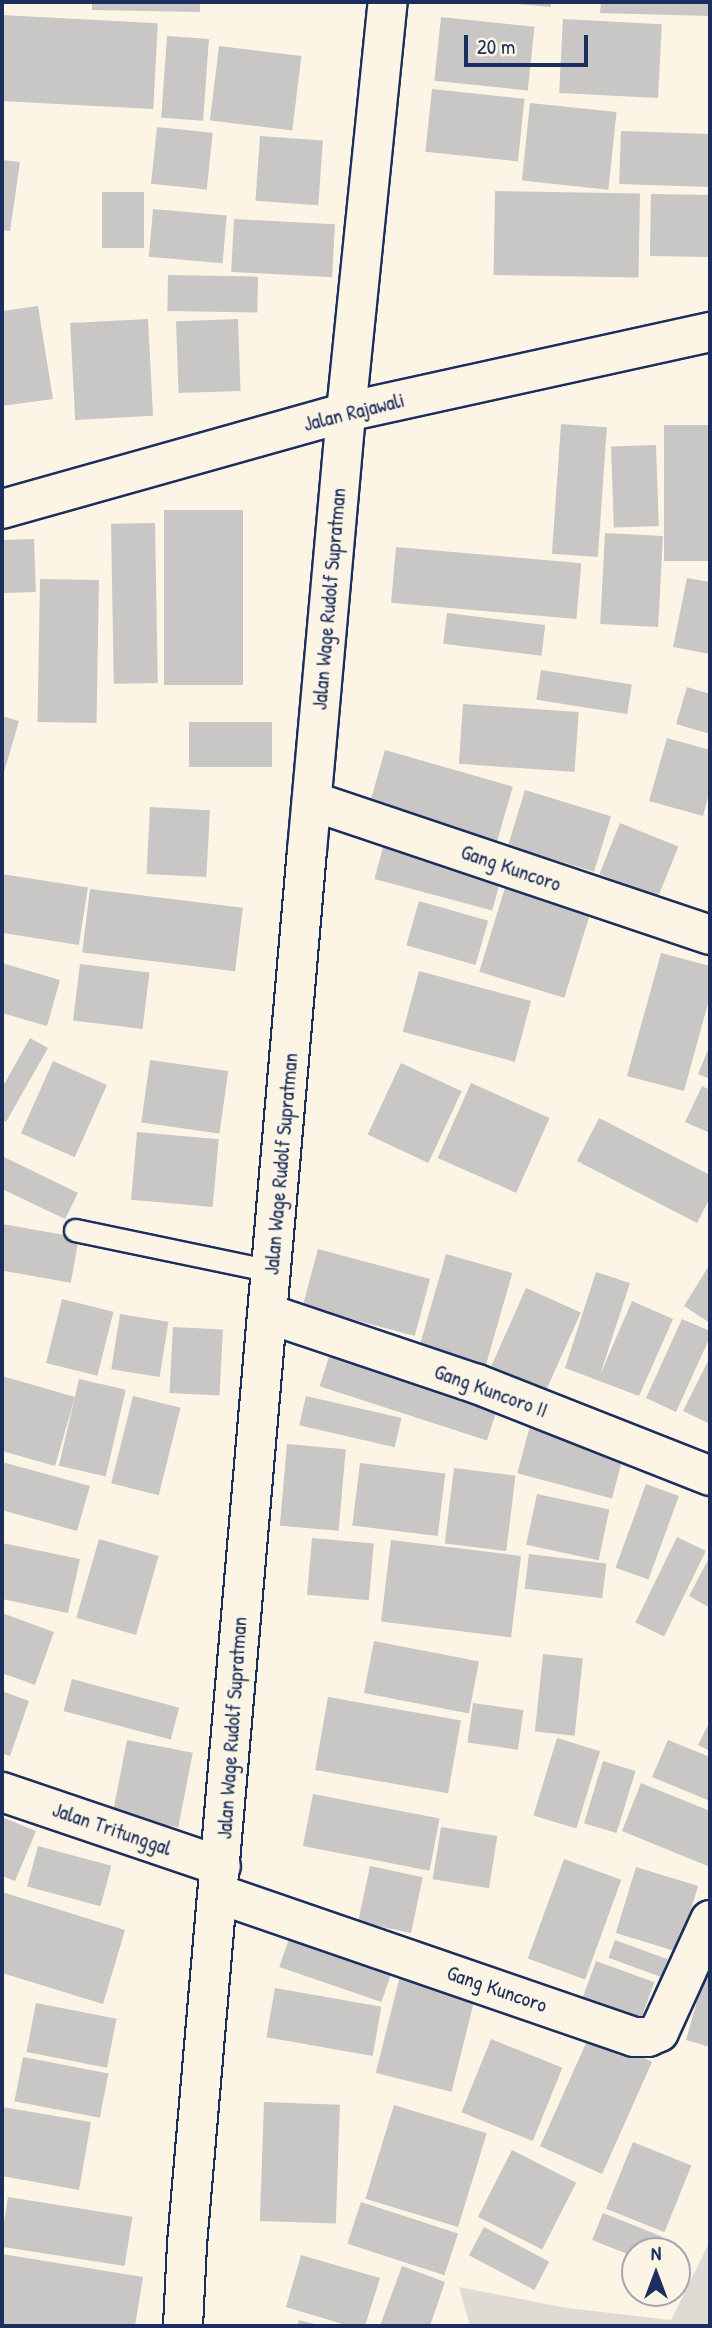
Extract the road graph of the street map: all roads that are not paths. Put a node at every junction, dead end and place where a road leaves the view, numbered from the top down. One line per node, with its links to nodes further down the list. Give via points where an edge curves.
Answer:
1 (388, 2): 3 (main road, Jalan Wage Rudolf Supratman)
2 (710, 332): 3 (main road, Jalan Rajawali)
3 (346, 412): 4 (main road, Jalan Rajawali); 5 (main road, Jalan Wage Rudolf Supratman)
4 (2, 509)
5 (312, 801): 6 (main road, Gang Kuncoro); 8 (main road, Jalan Wage Rudolf Supratman)
6 (710, 935)
7 (75, 1230): 8 (lane)
8 (271, 1271): 9 (main road, Jalan Wage Rudolf Supratman)
9 (269, 1314): 10 (main road, Gang Kuncoro II, via 477,1384); 12 (main road, Jalan Wage Rudolf Supratman)
10 (710, 1476)
11 (2, 1792): 12 (main road, Jalan Tritunggal)
12 (220, 1880): 13 (main road, Gang Kuncoro, via 634,2036 659,2032); 14 (main road, Jalan Wage Rudolf Supratman)
13 (710, 1920)
14 (183, 2326)

